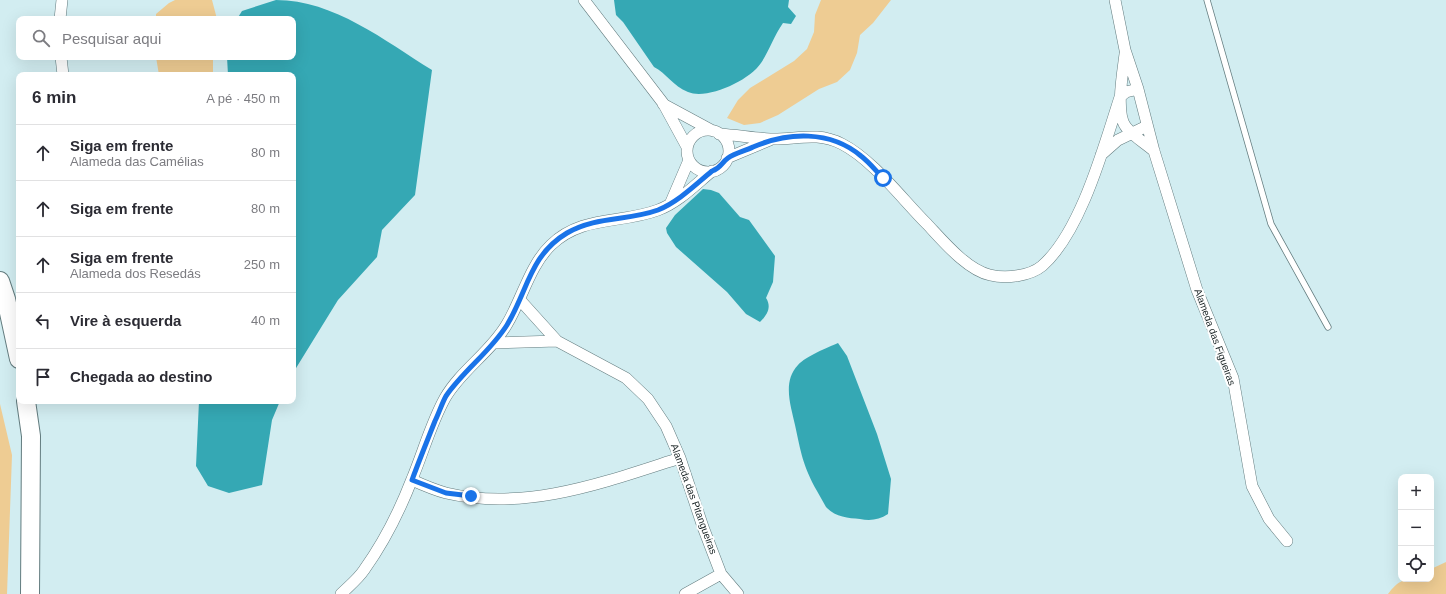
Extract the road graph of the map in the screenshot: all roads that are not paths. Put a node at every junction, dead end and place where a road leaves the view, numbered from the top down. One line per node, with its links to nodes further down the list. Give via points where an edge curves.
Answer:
1 (62, 0): 5 (street)
2 (584, 0): 11 (street)
3 (1115, 0): 6 (street)
4 (1207, 0): 25 (lane, via 1271,224)
5 (60, 16)
6 (1125, 50): 9 (street, Alameda das Figueiras); 10 (street)
7 (60, 60): 8 (street)
8 (62, 72)
9 (1138, 89): 10 (street, via 1126,92); 12 (street, Alameda das Figueiras)
10 (1120, 97): 14 (street, via 1123,121); 18 (street)
11 (663, 103): 13 (street); 16 (street)
12 (1147, 126): 14 (street); 17 (street, Alameda das Figueiras)
13 (716, 132): 15 (street); 16 (street, via 699,132 694,135); 19 (street, via 727,145)
14 (1133, 134): 17 (street); 18 (street, via 1118,140)
15 (772, 139): 18 (street, via 819,136 840,143 861,156 967,263 990,275 1025,274 1041,266 1060,246 1084,200); 19 (street)
16 (687, 147): 20 (street)
17 (1154, 152): 32 (street, Alameda das Figueiras, via 1197,290 1233,378 1252,486 1269,519)
18 (1100, 155)
19 (727, 158): 21 (street, via 718,169)
20 (689, 160): 21 (street, via 699,170); 22 (street)
21 (712, 171): 22 (street)
22 (670, 204): 24 (street, via 636,215 587,223 568,233 551,245 536,262)
23 (0, 282): 28 (main road)
24 (520, 300): 26 (street, Alameda das Pitangueiras); 27 (street)
25 (1328, 327)
26 (557, 341): 27 (street); 30 (street, Alameda das Pitangueiras, via 626,378 648,398 666,426)
27 (494, 343): 31 (street, via 465,373 446,398)
28 (16, 345)
29 (26, 404): 34 (main road, via 31,443)
30 (680, 458): 31 (street, via 594,486 536,498 483,498 446,493); 33 (street, Alameda das Pitangueiras)
31 (412, 480): 35 (street, via 387,532 364,571)
32 (1287, 541)
33 (721, 574): 36 (street); 37 (street, Alameda das Pitangueiras)
34 (30, 594)
35 (341, 594)
36 (685, 594)
37 (738, 594)

